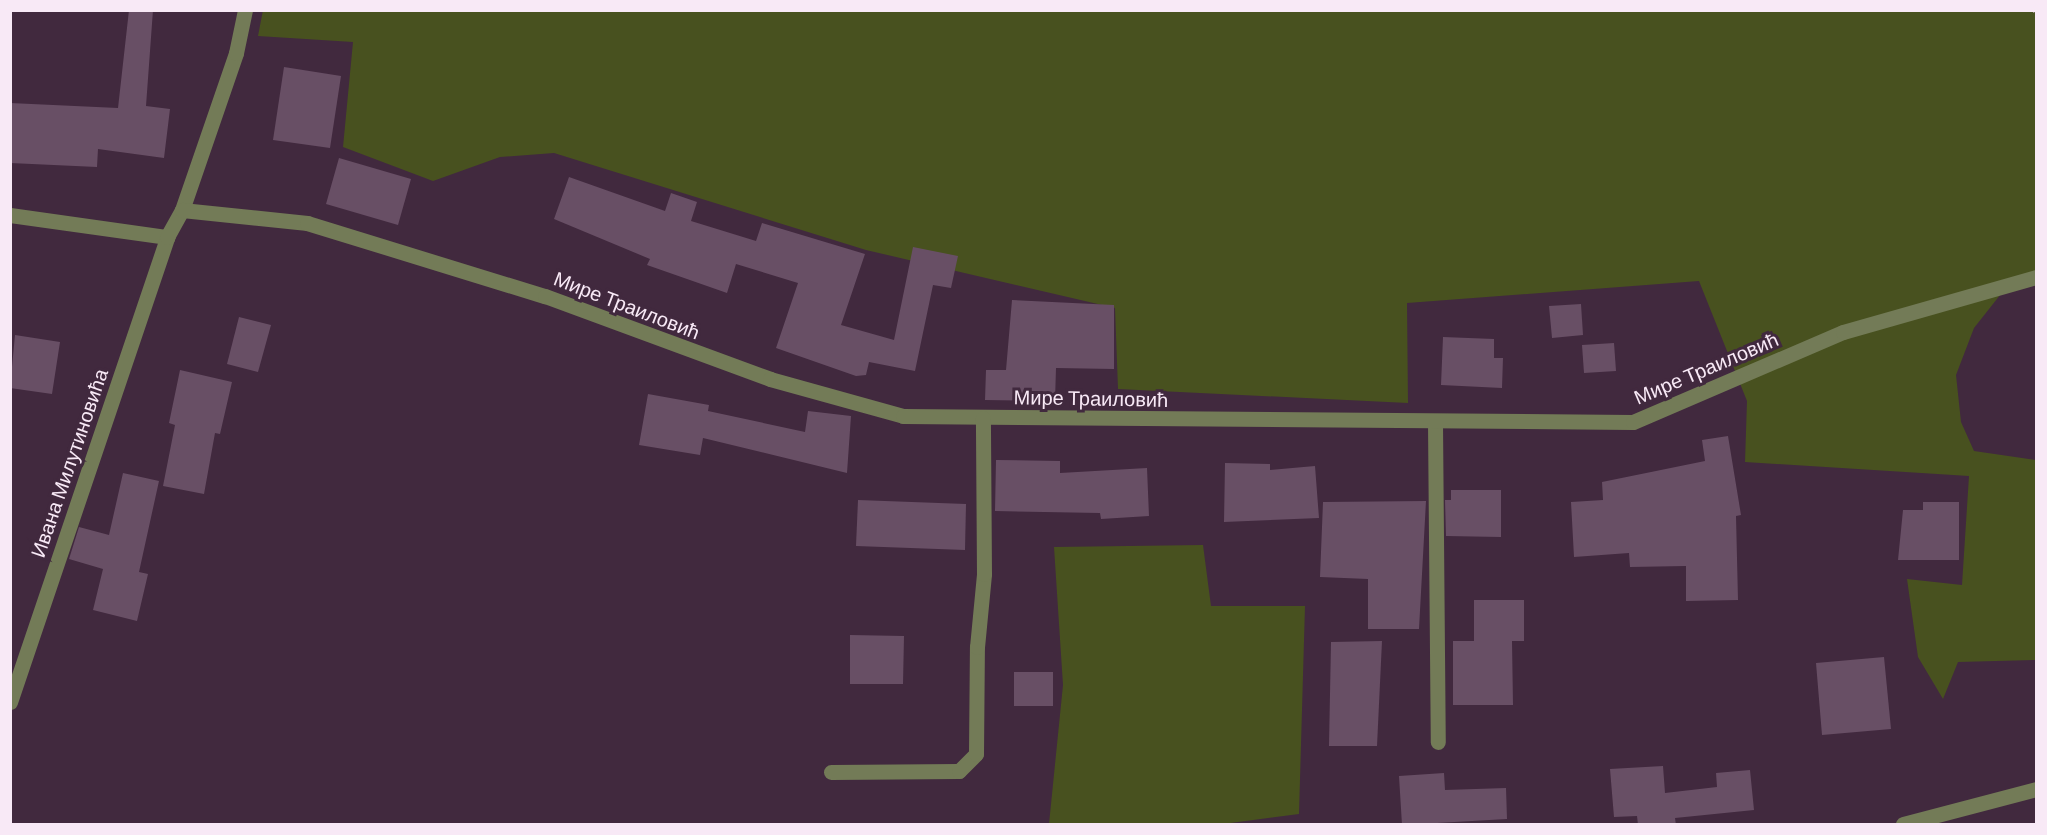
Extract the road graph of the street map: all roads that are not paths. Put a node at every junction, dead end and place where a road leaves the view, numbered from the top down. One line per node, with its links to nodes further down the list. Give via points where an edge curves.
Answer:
1 (245, 10): 2 (street, via 236,53)
2 (182, 210): 4 (street); 6 (street, Мире Траиловић, via 307,223 545,296 770,379 903,416)
3 (10, 215): 4 (street)
4 (167, 237): 8 (street, Ивана Милутиновића)
5 (2037, 277): 7 (street, Мире Траиловић, via 1843,332 1633,422)
6 (983, 418): 7 (street, Мире Траиловић); 10 (street, via 984,574 977,647 976,754 959,771)
7 (1435, 423): 9 (street)
8 (10, 702)
9 (1438, 742)
10 (831, 772)
11 (2037, 789): 12 (street)
12 (1903, 825)

